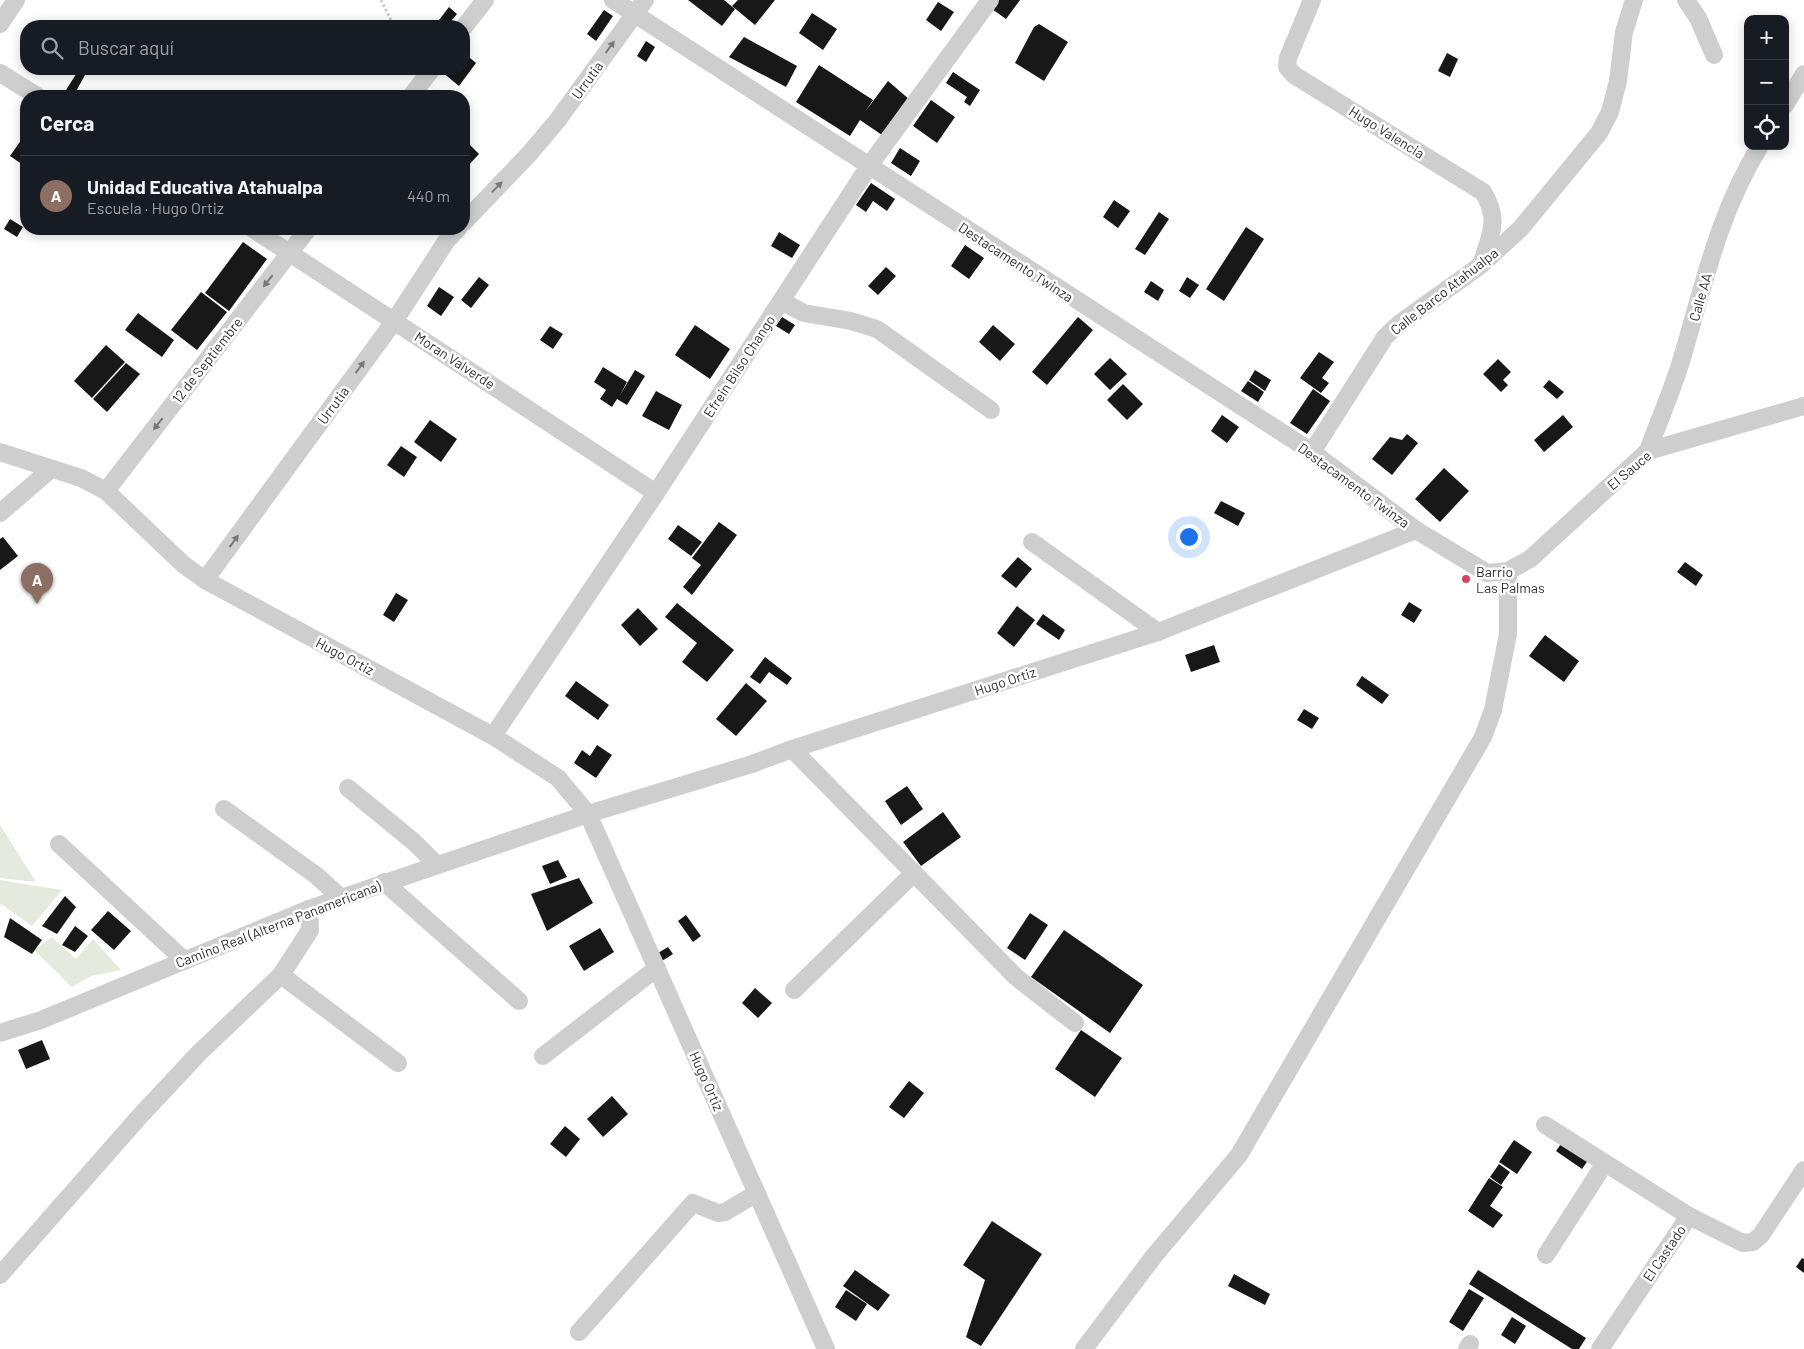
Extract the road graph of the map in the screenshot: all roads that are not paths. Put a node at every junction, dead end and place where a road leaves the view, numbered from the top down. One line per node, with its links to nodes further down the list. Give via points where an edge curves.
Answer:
1 (16, 0): 10 (street)
2 (485, 0): 9 (street)
3 (613, 0): 8 (street, Destacamento Twinza)
4 (990, 0): 19 (street, Efrein Bilso Chango)
5 (1312, 0): 25 (street, Hugo Valencia, via 1287,67 1294,75 1483,192 1492,207 1494,225)
6 (1634, 0): 25 (street, Calle Barco Atahualpa, via 1624,32 1618,81 1610,112 1599,133 1521,228)
7 (1686, 0): 11 (street, via 1698,18)
8 (640, 7): 19 (street, Destacamento Twinza); 20 (street, Urrutia, one-way to 8, via 557,121)
9 (469, 20)
10 (0, 24)
11 (1714, 55)
12 (0, 73): 15 (street)
13 (1804, 74): 17 (street)
14 (427, 75): 16 (street)
15 (27, 90)
16 (416, 90)
17 (1789, 98)
18 (1758, 150): 30 (street, Calle AA, via 1740,178 1717,236 1682,360)
19 (869, 166): 26 (street, Efrein Bilso Chango); 32 (street, Destacamento Twinza)
20 (470, 216)
21 (263, 235): 24 (street, Moran Valverde)
22 (304, 235): 24 (street, 12 de Septiembre)
23 (452, 235): 27 (street, Urrutia)
24 (291, 252): 27 (street, Moran Valverde); 34 (street, 12 de Septiembre, one-way to 34)
25 (1481, 265): 32 (street, Calle Barco Atahualpa, via 1385,337)
26 (781, 302): 29 (street, via 804,313 876,329); 35 (street, Efrein Bilso Chango)
27 (394, 320): 35 (street, Moran Valverde); 40 (street, Urrutia, one-way to 27)
28 (1804, 406): 30 (street, El Sauce)
29 (990, 410)
30 (1648, 451): 39 (street, El Sauce, via 1530,558)
31 (0, 452): 33 (street, Hugo Ortiz)
32 (1312, 452): 37 (street, Destacamento Twinza)
33 (50, 469): 34 (street, Hugo Ortiz, via 81,478); 36 (street)
34 (106, 492): 40 (street, Hugo Ortiz, via 184,565)
35 (656, 493): 42 (street, Efrein Bilso Chango)
36 (0, 513)
37 (1416, 530): 39 (street, Destacamento Twinza, via 1487,573); 41 (street, Hugo Ortiz)
38 (1032, 542): 41 (street)
39 (1508, 571): 71 (street, via 1508,634 1493,710 1483,737 1239,1155 1154,1256)
40 (205, 580): 42 (street, Hugo Ortiz)
41 (1158, 632): 43 (street, Hugo Ortiz)
42 (493, 736): 46 (street, Hugo Ortiz, via 558,778)
43 (792, 749): 46 (street, Hugo Ortiz); 49 (street)
44 (348, 788): 48 (street)
45 (224, 809): 51 (street, via 317,876)
46 (588, 814): 48 (street, Camino Real (Alterna Panamericana)); 54 (street, Hugo Ortiz)
47 (59, 844): 53 (street)
48 (437, 865): 50 (street, Camino Real (Alterna Panamericana))
49 (914, 873): 56 (street); 58 (street, via 1016,977)
50 (384, 882): 51 (street, Camino Real (Alterna Panamericana)); 57 (street)
51 (341, 898): 52 (street, Camino Real (Alterna Panamericana))
52 (309, 909): 53 (street, Camino Real (Alterna Panamericana)); 55 (street, via 310,930)
53 (185, 961): 59 (street, Camino Real (Alterna Panamericana))
54 (657, 968): 60 (street); 65 (street, Hugo Ortiz)
55 (281, 975): 61 (street); 68 (street, via 199,1053)
56 (794, 990)
57 (519, 1001)
58 (1075, 1023)
59 (0, 1034)
60 (543, 1056)
61 (398, 1063)
62 (1545, 1125): 63 (street)
63 (1605, 1163): 66 (street); 67 (street)
64 (1804, 1170): 66 (street, El Castado, via 1753,1242 1743,1243)
65 (757, 1193): 69 (street, via 718,1213 693,1202); 70 (street, Hugo Ortiz)
66 (1688, 1216): 72 (street, El Castado)
67 (1546, 1255)
68 (0, 1275)
69 (579, 1332)
70 (826, 1349)
71 (1084, 1349)
72 (1600, 1349)

